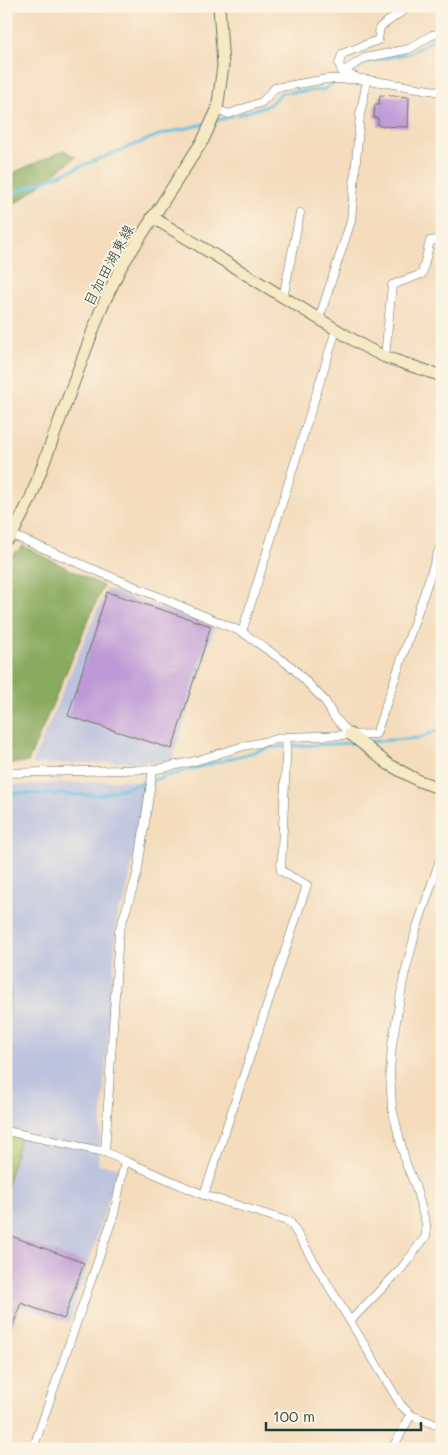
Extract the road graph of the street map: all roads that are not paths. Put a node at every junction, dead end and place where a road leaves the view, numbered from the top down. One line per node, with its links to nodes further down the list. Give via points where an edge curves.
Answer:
1 (219, 6): 7 (main road, 目加田湖東線, via 223,66)
2 (410, 6): 4 (street, via 380,28 378,40 342,54 339,64)
3 (442, 33): 4 (street, via 432,35 409,49 365,58)
4 (342, 72): 5 (street)
5 (365, 80): 6 (street); 7 (street, via 327,79 275,88 262,102 230,114); 12 (street, via 351,220)
6 (442, 92)
7 (217, 110): 9 (main road, 目加田湖東線, via 203,140)
8 (300, 214): 11 (street)
9 (152, 217): 11 (main road); 16 (main road, 目加田湖東線, via 121,267 101,308 30,500)
10 (442, 239): 14 (street, via 430,241 422,274 392,285)
11 (283, 298): 12 (main road)
12 (319, 319): 13 (main road)
13 (336, 330): 14 (main road); 18 (street)
14 (385, 357): 15 (main road)
15 (442, 376)
16 (9, 538): 18 (street)
17 (442, 541): 19 (street, via 376,734)
18 (242, 632): 19 (street, via 292,667 325,701)
19 (350, 734): 20 (street); 23 (main road, via 388,764)
20 (287, 736): 21 (street); 28 (street, via 282,871 306,885)
21 (154, 769): 22 (street); 26 (street, via 137,875 119,932)
22 (6, 773)
23 (442, 789)
24 (442, 854): 29 (street, via 403,980 390,1073 392,1108 426,1224 426,1236 401,1269)
25 (6, 1131): 26 (street)
26 (105, 1152): 27 (street)
27 (126, 1161): 28 (street); 32 (street, via 114,1214)
28 (204, 1195): 29 (street, via 290,1222)
29 (351, 1320): 30 (street, via 401,1405)
30 (411, 1414): 31 (street); 33 (street)
31 (442, 1427)
32 (33, 1449)
33 (392, 1449)

